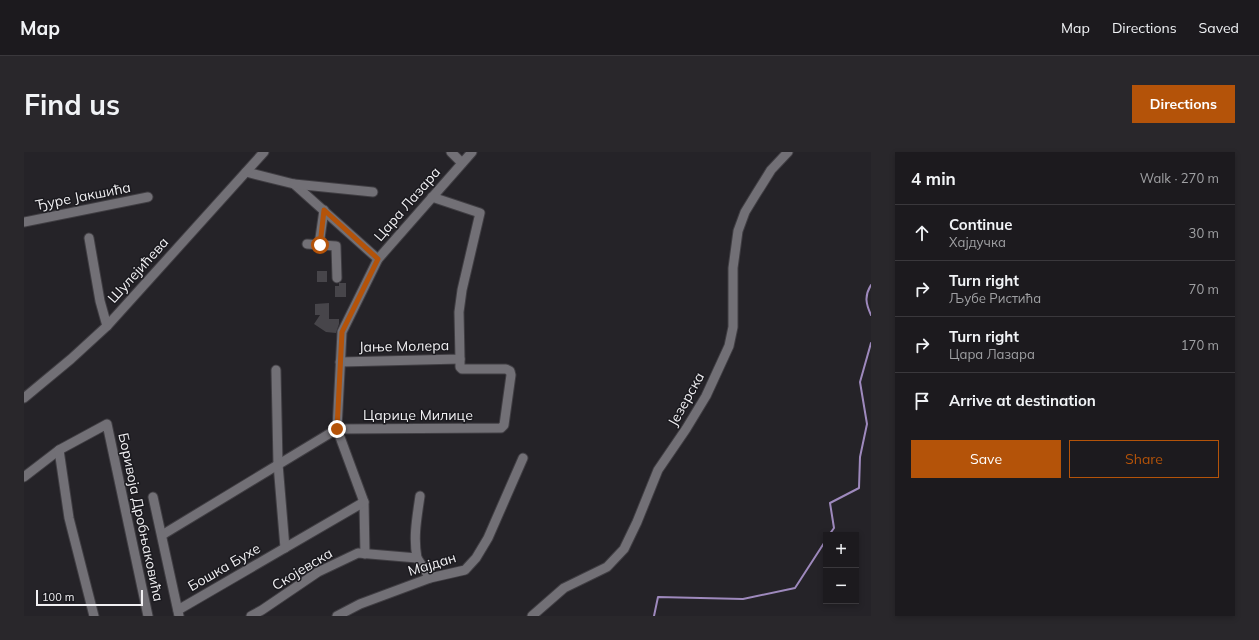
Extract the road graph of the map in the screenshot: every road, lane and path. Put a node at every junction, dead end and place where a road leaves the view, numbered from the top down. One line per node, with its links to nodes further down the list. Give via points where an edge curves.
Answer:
1 (451, 152): 5 (street)
2 (472, 152): 5 (street, Цара Лазара)
3 (788, 152): 41 (street, Језерска, via 771,170 745,212 738,231 733,268 733,327 729,346 706,396 658,470 624,549 607,567 564,588)
4 (261, 153): 6 (street, Шулејићева)
5 (462, 163): 10 (street, Цара Лазара)
6 (246, 172): 7 (street); 18 (street, Шулејићева)
7 (294, 184): 8 (street); 11 (street)
8 (373, 192)
9 (148, 197): 12 (street, Ђуре Јакшића)
10 (432, 197): 16 (street, Цара Лазара); 19 (street, Јање Молера, via 480,212 462,290)
11 (324, 210): 15 (street); 16 (street)
12 (24, 222)
13 (89, 238): 18 (street)
14 (307, 244): 15 (street)
15 (320, 245): 17 (street, via 336,246)
16 (378, 259): 20 (street, Цара Лазара, via 342,332)
17 (337, 278)
18 (107, 326): 22 (street, Шулејићева)
19 (460, 359): 20 (street, Јање Молера); 23 (street, Царице Милице, via 462,369 510,371 504,425 501,428)
20 (340, 362): 23 (street, Цара Лазара)
21 (276, 370): 26 (street)
22 (24, 398)
23 (337, 429): 26 (street); 30 (street, Цара Лазара)
24 (59, 450): 27 (street); 37 (street, via 69,518); 38 (street, Боривоја Дробњаковића, via 107,424)
25 (523, 459): 35 (street, Мајдан, via 488,538 476,558 465,570)
26 (278, 464): 31 (street); 32 (street)
27 (24, 477)
28 (420, 496): 34 (street, via 415,527)
29 (153, 497): 31 (street)
30 (364, 502): 32 (street, Бошка Бухе); 33 (street, Цара Лазара)
31 (162, 535): 36 (street)
32 (285, 548): 36 (street, Бошка Бухе)
33 (365, 554): 34 (street, Скојевска); 39 (street, Скојевска, via 358,553 318,572)
34 (417, 558): 35 (street)
35 (430, 578): 40 (street, Мајдан, via 360,604)
36 (179, 613)
37 (94, 616)
38 (148, 616)
39 (251, 616)
40 (337, 616)
41 (532, 616)

